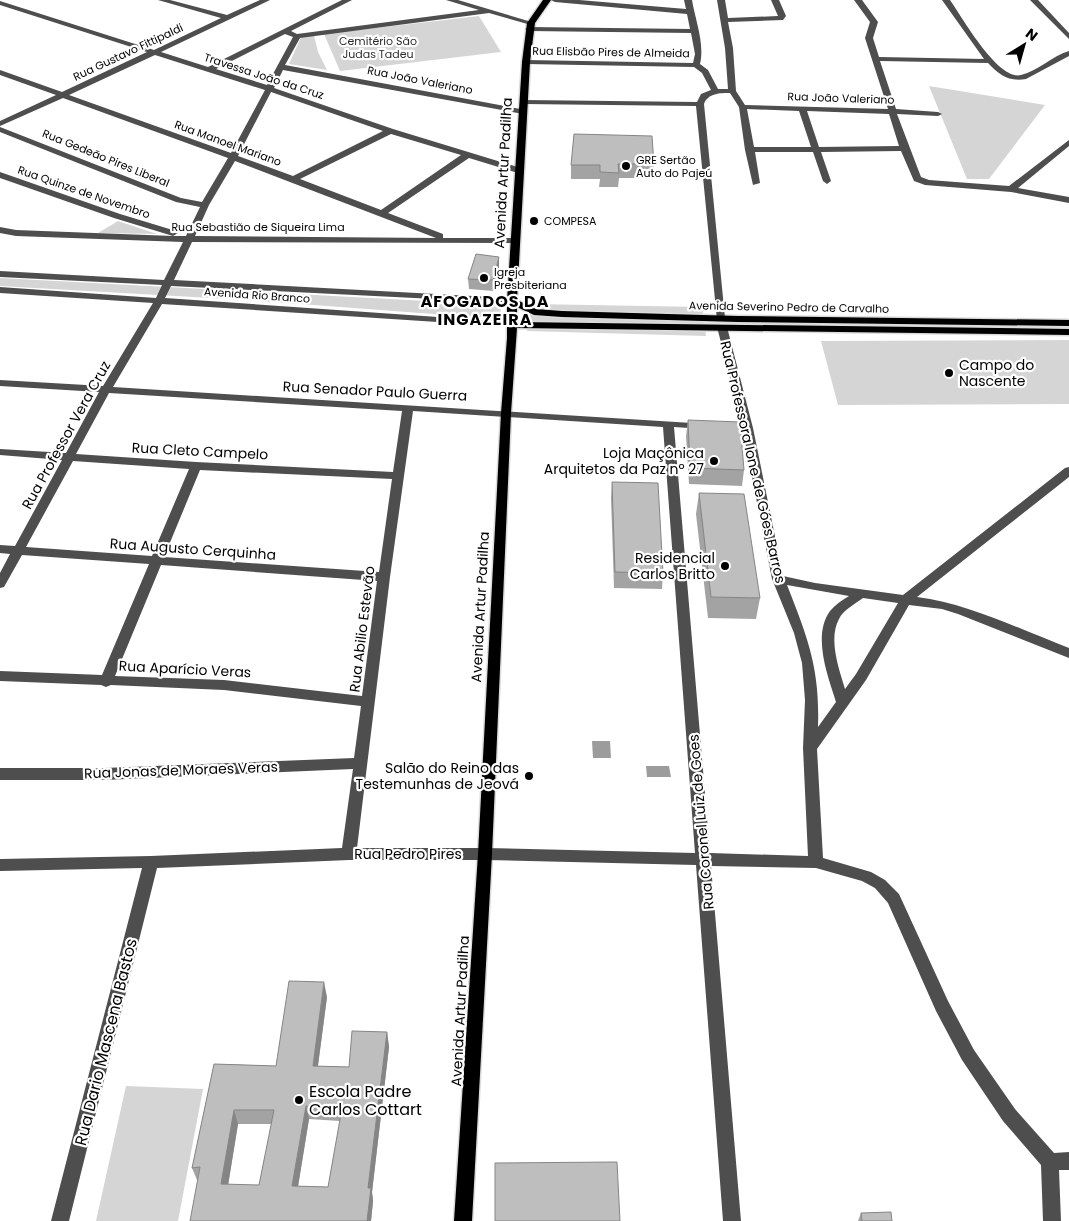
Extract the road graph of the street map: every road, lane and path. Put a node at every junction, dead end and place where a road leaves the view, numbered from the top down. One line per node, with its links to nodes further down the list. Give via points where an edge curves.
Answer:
1 (12, 0): 14 (street)
2 (162, 0): 17 (street)
3 (266, 0): 17 (street, Rua Gustavo Fittipaldi)
4 (348, 0): 21 (street)
5 (450, 0): 15 (street)
6 (547, 0): 19 (main road, Avenida Artur Padilha)
7 (555, 0): 16 (street)
8 (688, 0): 16 (street)
9 (721, 0): 18 (street)
10 (775, 0): 18 (street, via 780,18)
11 (858, 0): 26 (street, via 874,24 869,38)
12 (946, 0): 27 (street)
13 (1034, 0): 23 (street)
14 (1, 4): 24 (street, Travessa João da Cruz)
15 (490, 11): 19 (street); 22 (street)
16 (692, 12): 20 (street)
17 (229, 18): 24 (street, Rua Gustavo Fittipaldi)
18 (725, 20): 35 (street)
19 (530, 26): 20 (street); 28 (main road, Avenida Artur Padilha)
20 (694, 31): 29 (street, via 700,54)
21 (285, 32): 22 (street); 31 (street)
22 (297, 36): 30 (street, Rua Professor Vera Cruz)
23 (1069, 37)
24 (153, 52): 31 (street, Travessa João da Cruz); 36 (street, Rua Gustavo Fittipaldi)
25 (1069, 53): 27 (street, via 1016,78 1006,75)
26 (876, 59): 27 (street); 41 (street)
27 (991, 61)
28 (526, 62): 29 (street, Rua Elisbão Pires de Almeida); 37 (main road, Avenida Artur Padilha)
29 (696, 65): 34 (street, via 706,72)
30 (282, 66): 33 (street, Rua Professor Vera Cruz); 42 (street, Rua João Valeriano)
31 (208, 70): 33 (street, Travessa João da Cruz)
32 (0, 72): 36 (street, Rua Manoel Mariano)
33 (270, 89): 46 (street, Travessa João da Cruz); 52 (street, Rua Professor Vera Cruz)
34 (715, 91): 35 (street); 38 (street, via 702,97)
35 (732, 91): 39 (street)
36 (62, 95): 44 (street, Rua Gustavo Fittipaldi); 52 (street, Rua Manoel Mariano)
37 (524, 102): 38 (street); 42 (main road, Avenida Artur Padilha)
38 (700, 104): 71 (street, Rua Professora Ione de Góes Barros)
39 (743, 107): 40 (street, Rua João Valeriano); 50 (street)
40 (802, 108): 41 (street, Rua João Valeriano); 49 (street)
41 (892, 111): 43 (street, Rua João Valeriano); 48 (street)
42 (523, 112): 53 (main road, Avenida Artur Padilha)
43 (938, 114)
44 (0, 124)
45 (0, 129): 60 (street, Rua Gedeão Pires Liberal, via 179,200)
46 (390, 131): 51 (street, Travessa João da Cruz); 55 (street)
47 (1069, 142): 58 (street)
48 (904, 148): 49 (street); 58 (street, via 914,176 922,182)
49 (815, 149): 50 (street); 56 (street)
50 (749, 150): 57 (street)
51 (467, 155): 53 (street, Travessa João da Cruz); 61 (street)
52 (233, 157): 55 (street, Rua Manoel Mariano); 60 (street, Rua Professor Vera Cruz)
53 (521, 171): 65 (main road, Avenida Artur Padilha)
54 (0, 175): 63 (street, Rua Quinze de Novembro, via 155,229)
55 (293, 179): 61 (street, Rua Manoel Mariano)
56 (827, 181)
57 (756, 183)
58 (1011, 189): 59 (street)
59 (1069, 200)
60 (205, 205): 63 (street, Rua Professor Vera Cruz)
61 (382, 213): 64 (street, Rua Manoel Mariano)
62 (0, 230): 63 (street, Rua Sebastião de Siqueira Lima)
63 (190, 237): 64 (street, Rua Sebastião de Siqueira Lima); 67 (street, Rua Professor Vera Cruz)
64 (447, 239): 65 (street, Rua Sebastião de Siqueira Lima)
65 (516, 241): 70 (main road, Avenida Artur Padilha)
66 (0, 274): 67 (street, Avenida Rio Branco)
67 (168, 283): 69 (street, Rua Professor Vera Cruz); 70 (street, Avenida Rio Branco)
68 (0, 290): 69 (street, Avenida Rio Branco)
69 (159, 301): 74 (street, Avenida Rio Branco); 77 (street, Rua Professor Vera Cruz)
70 (512, 302): 71 (main road, Avenida Severino Pedro de Carvalho, via 546,313); 74 (main road, Avenida Artur Padilha)
71 (721, 323): 73 (main road, Avenida Severino Pedro de Carvalho); 74 (main road, Avenida Severino Pedro de Carvalho); 81 (street, Rua Professora Ione de Góes Barros)
72 (1069, 323): 73 (main road, Avenida Severino Pedro de Carvalho)
73 (795, 324): 75 (main road, Avenida Severino Pedro de Carvalho)
74 (511, 326): 79 (main road, Avenida Artur Padilha)
75 (1069, 332)
76 (0, 382): 77 (street, Rua Senador Paulo Guerra)
77 (106, 390): 78 (street, Rua Senador Paulo Guerra); 83 (street, Rua Professor Vera Cruz)
78 (408, 408): 79 (street, Rua Senador Paulo Guerra); 86 (street, Rua Abilio Estevão)
79 (506, 413): 80 (street, Rua Senador Paulo Guerra); 104 (main road, Avenida Artur Padilha)
80 (668, 424): 81 (street, Rua Senador Paulo Guerra); 105 (street, Rua Coronel Luiz de Goes)
81 (748, 428): 91 (street, Rua Professora Ione de Góes Barros)
82 (0, 452): 83 (street, Rua Cleto Campelo)
83 (70, 458): 84 (street, Rua Cleto Campelo); 88 (street, Rua Professor Vera Cruz)
84 (196, 466): 86 (street, Rua Cleto Campelo); 89 (street)
85 (1069, 471): 94 (street)
86 (398, 476): 90 (street, Rua Abilio Estevão)
87 (0, 549): 88 (street, Rua Augusto Cerquinha)
88 (19, 551): 89 (street, Rua Augusto Cerquinha); 92 (street, Rua Professor Vera Cruz)
89 (157, 561): 90 (street, Rua Augusto Cerquinha); 97 (street)
90 (384, 577): 98 (street, Rua Abilio Estevão)
91 (778, 578): 93 (street); 100 (street, Rua Professora Ione de Góes Barros, via 808,663 812,700)
92 (0, 584)
93 (860, 594): 94 (street); 99 (street, via 833,616 828,628 828,645)
94 (906, 599): 95 (street, via 962,611); 99 (street, via 861,677)
95 (1069, 653)
96 (0, 676): 97 (street, Rua Aparício Veras)
97 (106, 682): 98 (street, Rua Aparício Veras, via 224,685)
98 (368, 702): 101 (street, Rua Abilio Estevão)
99 (842, 702): 100 (street)
100 (810, 748): 107 (street, Rua Professora Ione de Góes Barros)
101 (361, 763): 102 (street, Rua Jonas de Moraes Veras, via 104,774); 103 (street, Rua Abilio Estevão)
102 (0, 774)
103 (349, 854): 104 (street, Rua Pedro Pires); 106 (street, Rua Pedro Pires)
104 (485, 854): 105 (street, Rua Pedro Pires); 112 (main road, Avenida Artur Padilha)
105 (704, 860): 107 (street, Rua Pedro Pires); 113 (street, Rua Coronel Luiz de Goes)
106 (151, 862): 108 (street, Rua Pedro Pires); 111 (street, Rua Dario Mascena Bastos)
107 (816, 862): 110 (street, Rua Pedro Pires, via 866,876 880,884 898,905 923,966 968,1055 1009,1115)
108 (0, 865)
109 (1069, 1161): 110 (street)
110 (1050, 1162): 114 (street)
111 (60, 1221)
112 (463, 1221)
113 (732, 1221)
114 (1052, 1221)

